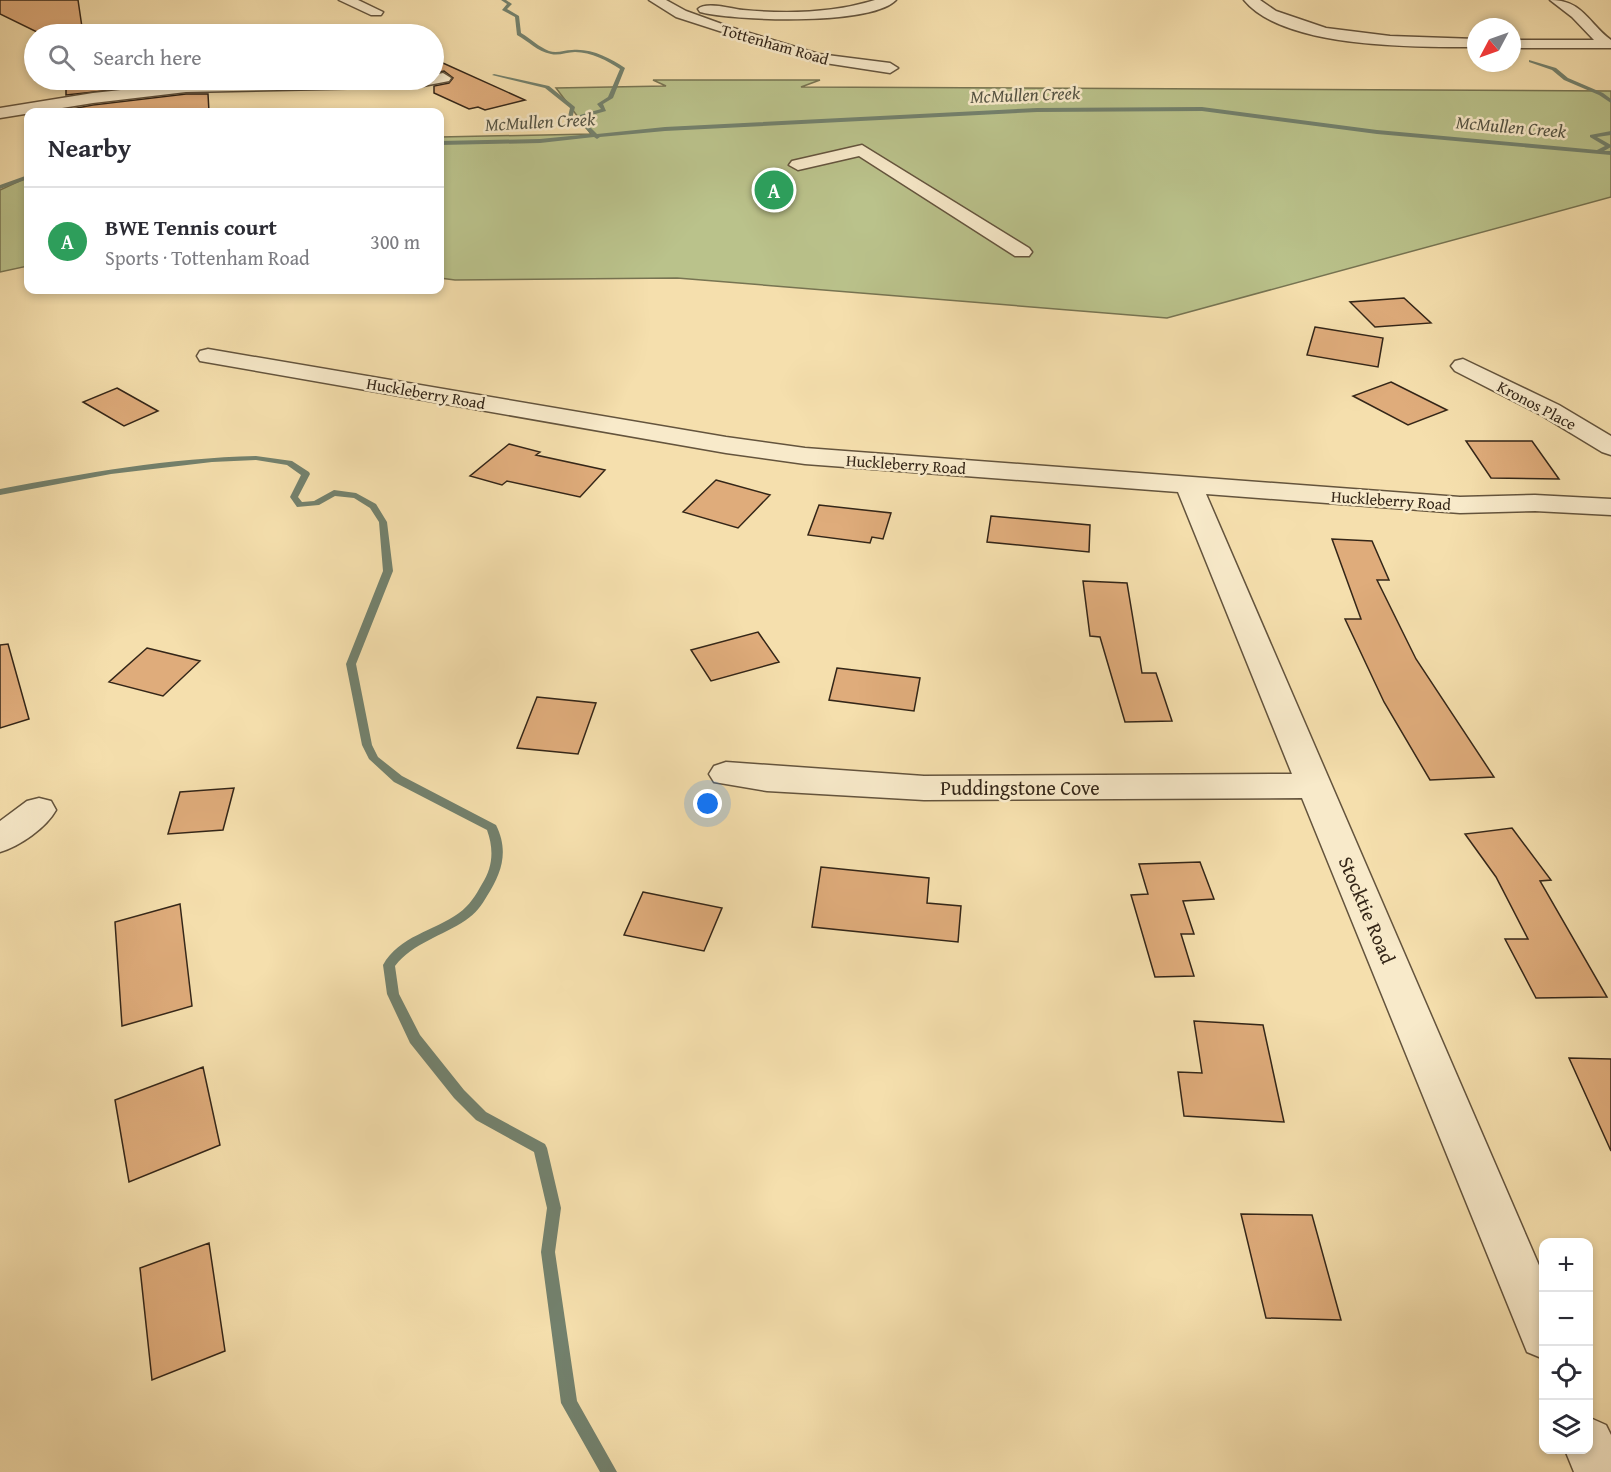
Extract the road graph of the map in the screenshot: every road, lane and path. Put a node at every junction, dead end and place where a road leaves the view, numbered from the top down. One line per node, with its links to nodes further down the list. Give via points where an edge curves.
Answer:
1 (346, 0): 7 (street)
2 (862, 0): 6 (street, via 806,9)
3 (889, 0): 6 (street, via 862,7 791,14 732,13)
4 (1251, 0): 8 (street, via 1274,18 1315,30)
5 (1557, 0): 10 (street)
6 (670, 3): 11 (street, Tottenham Road, via 728,31 806,55)
7 (376, 12)
8 (1467, 43)
9 (1521, 44): 10 (street)
10 (1608, 44)
11 (890, 68)
12 (164, 90): 13 (street)
13 (32, 108)
14 (24, 109): 15 (street)
15 (0, 113)
16 (798, 165): 17 (street, via 862,150)
17 (1022, 252)
18 (208, 356): 21 (street, Huckleberry Road, via 805,456)
19 (1462, 366): 20 (street, Kronos Place, via 1550,410)
20 (1611, 447)
21 (1189, 486): 22 (street, Huckleberry Road, via 1460,505); 24 (street, Stocktie Road)
22 (1611, 507)
23 (726, 774): 24 (street, Puddingstone Cove, via 924,788)
24 (1315, 786): 27 (street, Stocktie Road)
25 (39, 810): 26 (street)
26 (0, 839)
27 (1539, 1323)
28 (1593, 1454): 29 (street)
29 (1601, 1472)

